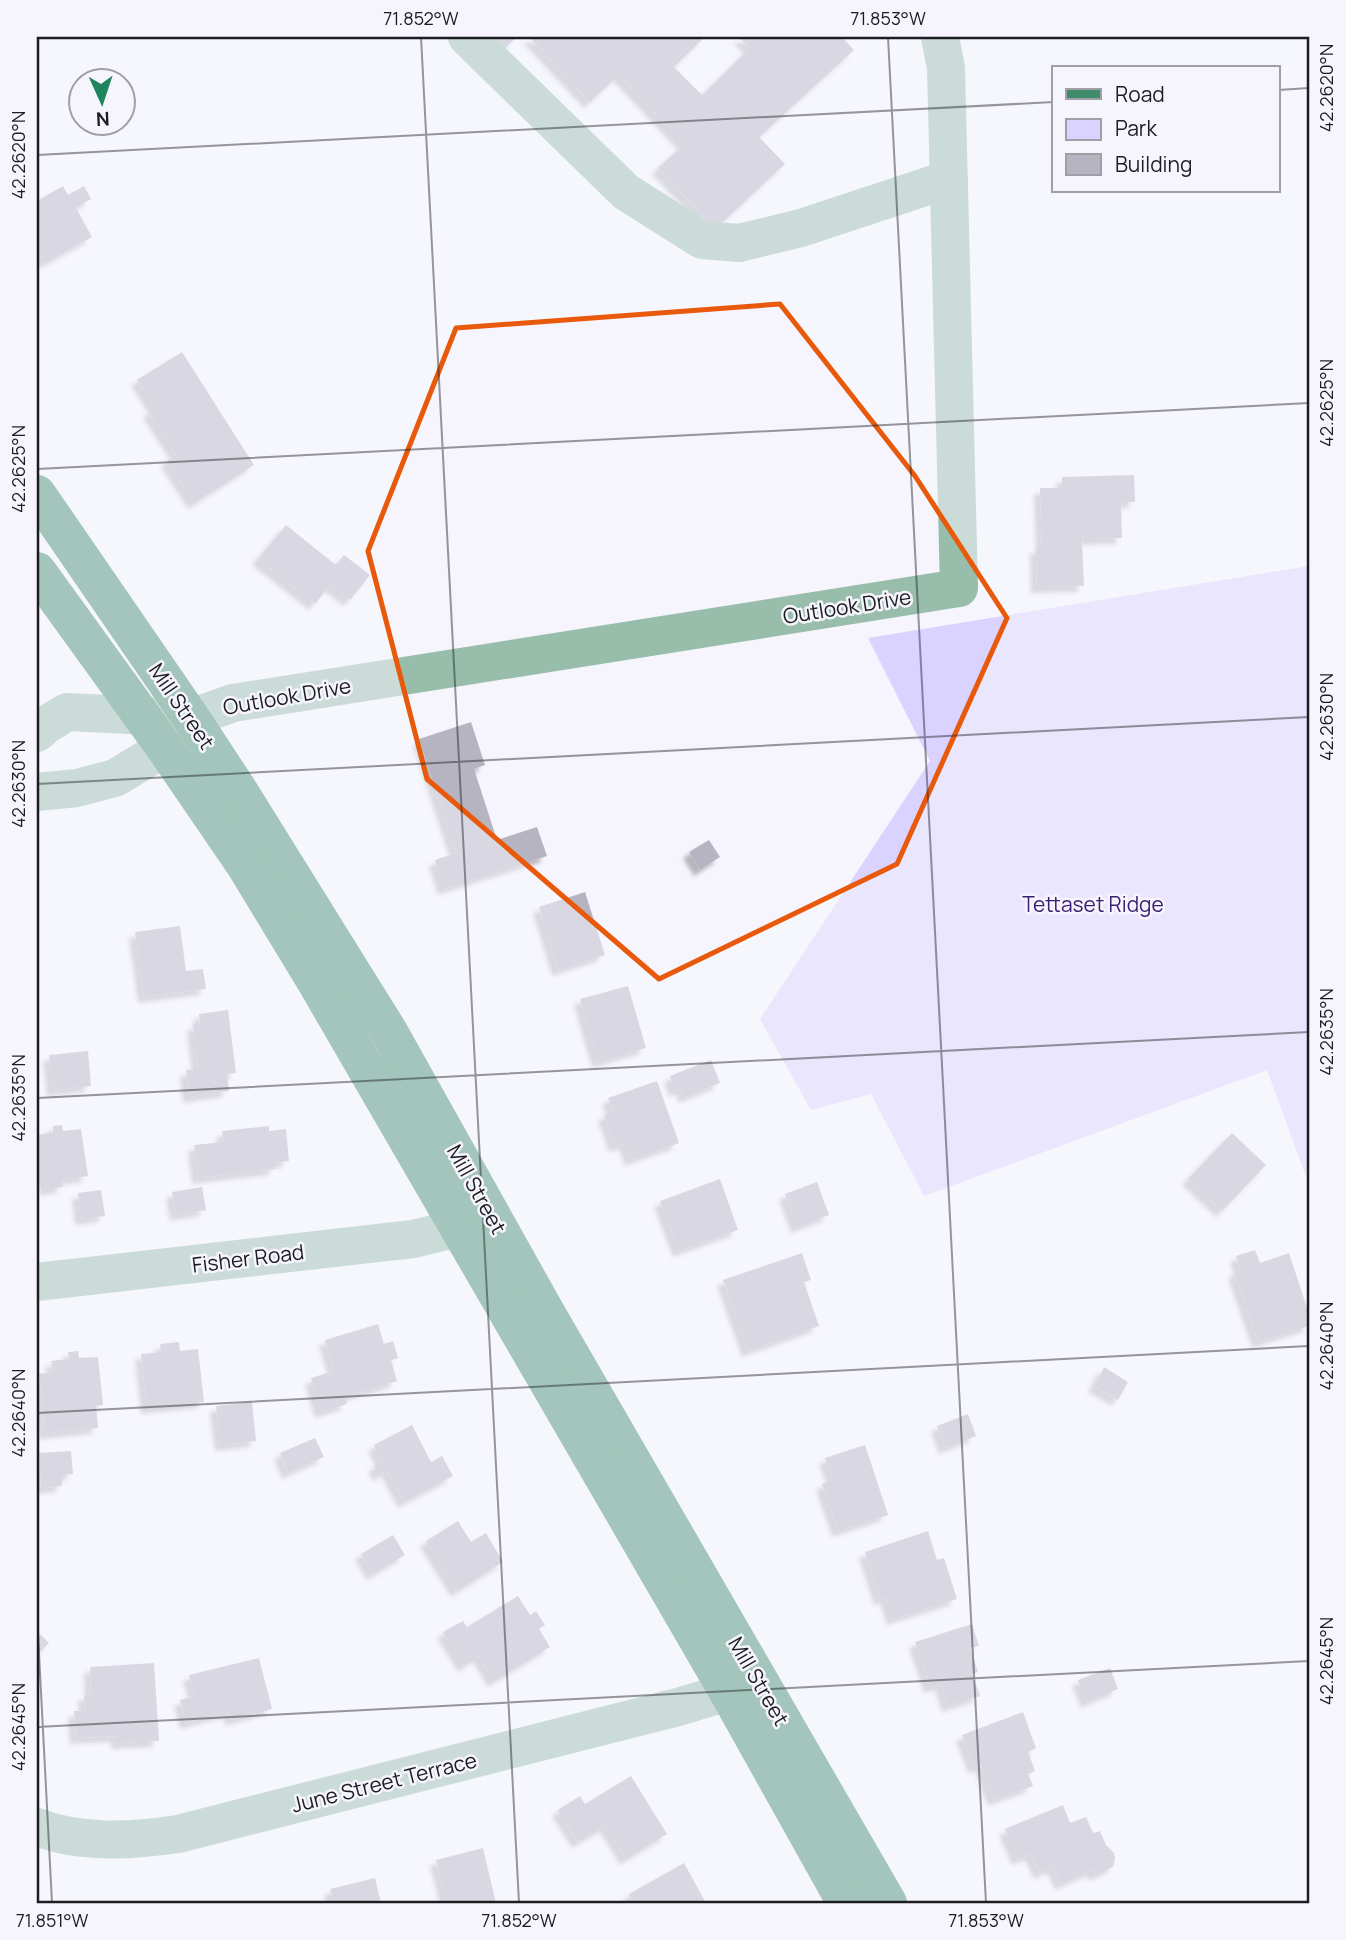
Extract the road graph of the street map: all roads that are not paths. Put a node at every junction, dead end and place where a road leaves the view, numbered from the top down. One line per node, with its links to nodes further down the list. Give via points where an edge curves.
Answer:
1 (467, 37): 3 (street, via 626,192 702,240 739,243 788,231)
2 (940, 37): 3 (street, Outlook Drive, via 946,68)
3 (948, 179): 7 (street, Outlook Drive, via 959,588 233,703)
4 (37, 494): 7 (main road, Mill Street)
5 (37, 571): 6 (main road, Mill Street)
6 (141, 715): 7 (street); 8 (street, via 67,712); 9 (main road, Mill Street)
7 (191, 718): 9 (street); 16 (main road, Mill Street, via 389,1032)
8 (37, 733)
9 (165, 748): 10 (street, via 104,782); 11 (main road, Mill Street, via 295,947)
10 (37, 792)
11 (459, 1228): 12 (street, Fisher Road, via 413,1239); 13 (main road, Mill Street)
12 (37, 1282)
13 (729, 1692): 14 (street, June Street Terrace, via 178,1834 95,1839); 15 (main road, Mill Street)
14 (37, 1827)
15 (846, 1903)
16 (888, 1903)

